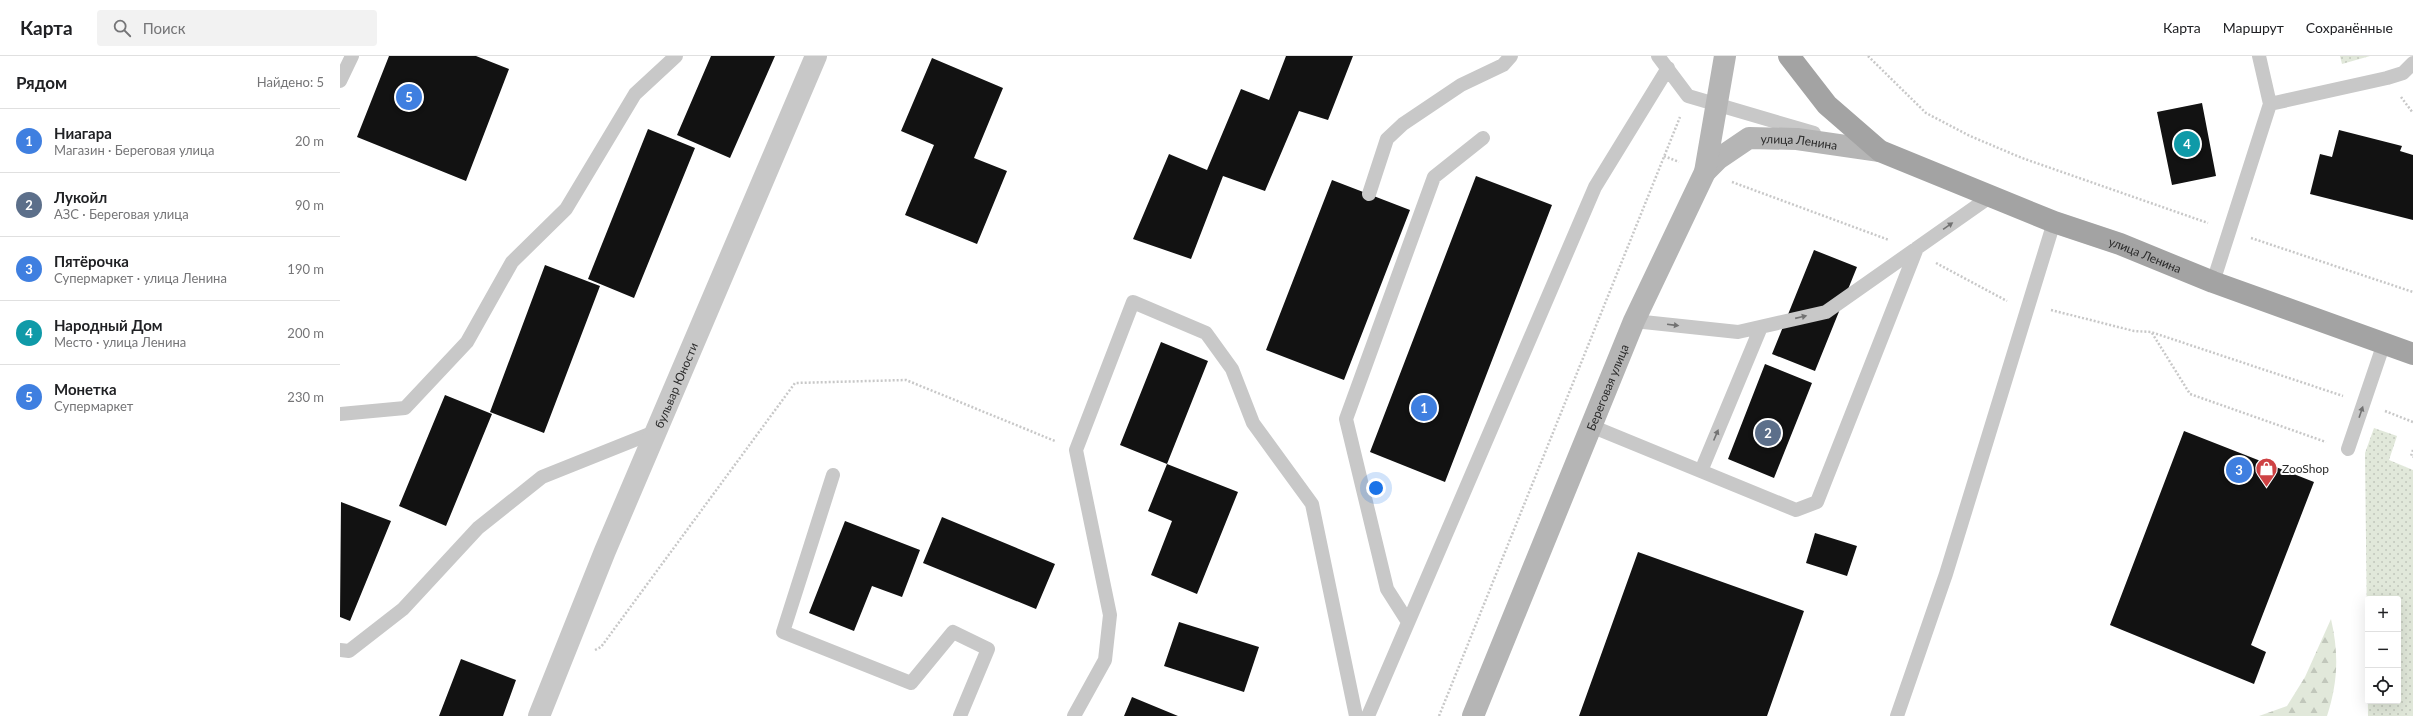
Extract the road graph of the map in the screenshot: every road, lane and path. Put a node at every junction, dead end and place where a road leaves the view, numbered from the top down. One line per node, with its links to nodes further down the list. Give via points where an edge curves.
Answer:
1 (352, 56): 12 (lane)
2 (676, 56): 30 (lane, via 634,94 566,209 512,262 467,342 406,408)
3 (816, 56): 33 (street, бульвар Юности)
4 (1511, 56): 20 (lane, via 1503,65 1454,89 1403,124 1387,139)
5 (1658, 56): 11 (lane)
6 (1725, 56): 15 (main road, Береговая улица)
7 (1789, 56): 17 (main road, улица Ленина, via 1827,105)
8 (1868, 56): 18 (path, via 1926,114)
9 (2259, 56): 14 (lane)
10 (2413, 62): 14 (lane, via 2403,73)
11 (1668, 68): 13 (lane); 40 (lane, via 1595,188)
12 (340, 81)
13 (1688, 96): 15 (lane); 48 (path)
14 (2270, 104): 24 (lane)
15 (1715, 105): 17 (lane); 19 (main road, Береговая улица)
16 (1483, 138): 40 (lane, via 1434,177 1346,420 1387,589)
17 (1880, 151): 19 (main road, улица Ленина, via 1796,139 1749,138 1718,159); 21 (main road, улица Ленина)
18 (2022, 158)
19 (1705, 172): 25 (main road, Береговая улица)
20 (1369, 194)
21 (1990, 196): 22 (main road, улица Ленина); 23 (lane, one-way to 21)
22 (2054, 222): 24 (main road, улица Ленина, via 2120,244); 50 (lane, via 1948,566)
23 (1916, 248): 26 (lane, one-way to 23, via 1826,312); 38 (lane, via 1816,502 1796,510)
24 (2213, 282): 27 (main road, улица Ленина)
25 (1634, 320): 26 (lane, one-way to 26, via 1738,332); 32 (main road, Береговая улица)
26 (1761, 327): 38 (lane, one-way to 26)
27 (2384, 343): 28 (main road, улица Ленина); 29 (lane)
28 (2413, 354)
29 (2364, 403): 31 (path); 34 (lane, one-way to 29); 34 (path, via 2152,332 2190,394)
30 (340, 414)
31 (2413, 422)
32 (1592, 426): 38 (lane); 49 (main road, Береговая улица)
33 (657, 431): 41 (lane, via 542,477 478,528 403,608 348,651); 42 (street, бульвар Юности)
34 (2348, 449)
35 (1076, 450): 42 (path, via 906,380 796,383 602,647); 45 (lane, via 1110,614 1105,660); 46 (lane, via 1133,302 1206,333 1232,369 1253,423 1312,504)
36 (2413, 450): 37 (path)
37 (2413, 456)
38 (1701, 471)
39 (833, 475): 44 (lane, via 783,632 911,683 953,632 988,649)
40 (1408, 622): 47 (lane)
41 (340, 650)
42 (559, 665): 43 (street, бульвар Юности)
43 (539, 716)
44 (960, 716)
45 (1074, 716)
46 (1356, 716)
47 (1368, 716)
48 (1439, 716)
49 (1473, 716)
50 (1897, 716)

